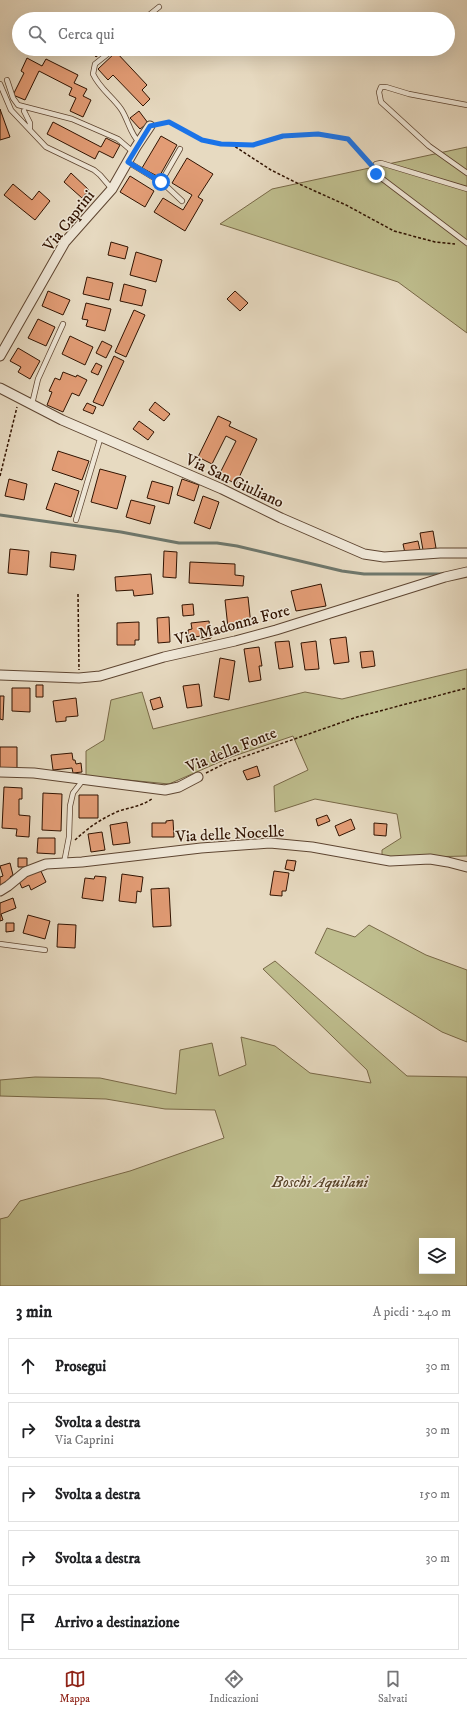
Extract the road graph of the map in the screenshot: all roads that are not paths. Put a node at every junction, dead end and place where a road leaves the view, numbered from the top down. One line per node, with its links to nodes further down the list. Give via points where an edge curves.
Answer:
1 (159, 7): 2 (lane)
2 (153, 12)
3 (105, 56): 10 (lane, via 95,64 93,74 101,88 121,109)
4 (7, 80): 12 (lane, via 12,98 18,105 72,119 118,139)
5 (0, 84): 9 (lane, via 12,110)
6 (467, 105): 14 (lane, via 408,94 386,86 381,87 379,92 381,102 386,107 429,146)
7 (24, 111): 9 (lane)
8 (150, 126): 10 (street, Via Caprini)
9 (30, 128): 16 (lane, via 49,149 97,172)
10 (139, 142): 12 (street, Via Caprini)
11 (180, 149): 15 (lane)
12 (133, 153): 13 (street, Via Caprini)
13 (128, 162): 15 (lane); 16 (street, Via Caprini)
14 (467, 173)
15 (161, 182): 18 (lane)
16 (112, 189): 21 (street, Via Caprini, via 65,242)
17 (467, 189): 19 (lane, via 381,163 376,164 374,168 376,174)
18 (182, 201)
19 (467, 243)
20 (63, 324): 23 (lane, via 38,379)
21 (0, 356)
22 (0, 388): 23 (street, Via San Giuliano)
23 (32, 404): 24 (street, Via San Giuliano)
24 (101, 436): 25 (lane); 26 (street, Via San Giuliano, via 364,554 384,557)
25 (76, 520)
26 (467, 553)
27 (467, 572): 28 (street, Via Madonna Fore, via 236,641 164,657 100,676 78,678)
28 (0, 675)
29 (0, 772): 31 (street, Via della Fonte, via 34,773)
30 (198, 777): 31 (street, Via della Fonte, via 170,790)
31 (83, 780): 32 (lane, via 73,793 70,806 69,837)
32 (64, 863): 33 (street, Via delle Nocelle, via 201,848 280,843 379,860 430,859); 34 (street, Via delle Nocelle, via 43,865 28,871)
33 (467, 867)
34 (0, 891)
35 (0, 944): 36 (lane)
36 (46, 950)

